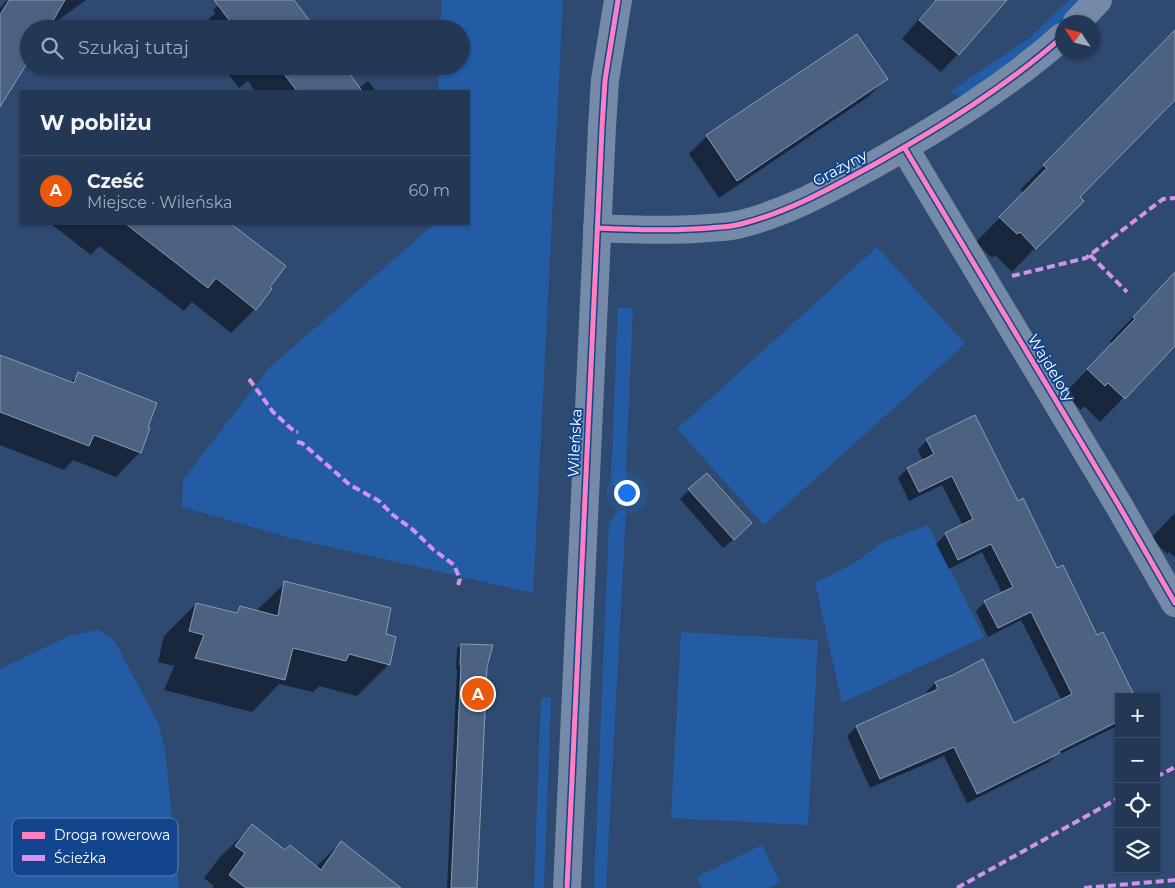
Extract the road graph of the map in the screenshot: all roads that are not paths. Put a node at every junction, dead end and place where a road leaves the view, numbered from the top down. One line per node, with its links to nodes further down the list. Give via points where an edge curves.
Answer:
1 (618, 0): 6 (street, Wileńska, via 605,80)
2 (1098, 0): 3 (street)
3 (1084, 15)
4 (1055, 43): 5 (street, Grażyny, via 1005,83)
5 (904, 147): 6 (street, Grażyny, via 821,194 780,213 739,225 690,230); 7 (street, Wajdeloty)
6 (597, 228): 8 (street, Wileńska)
7 (1175, 603)
8 (567, 888)

